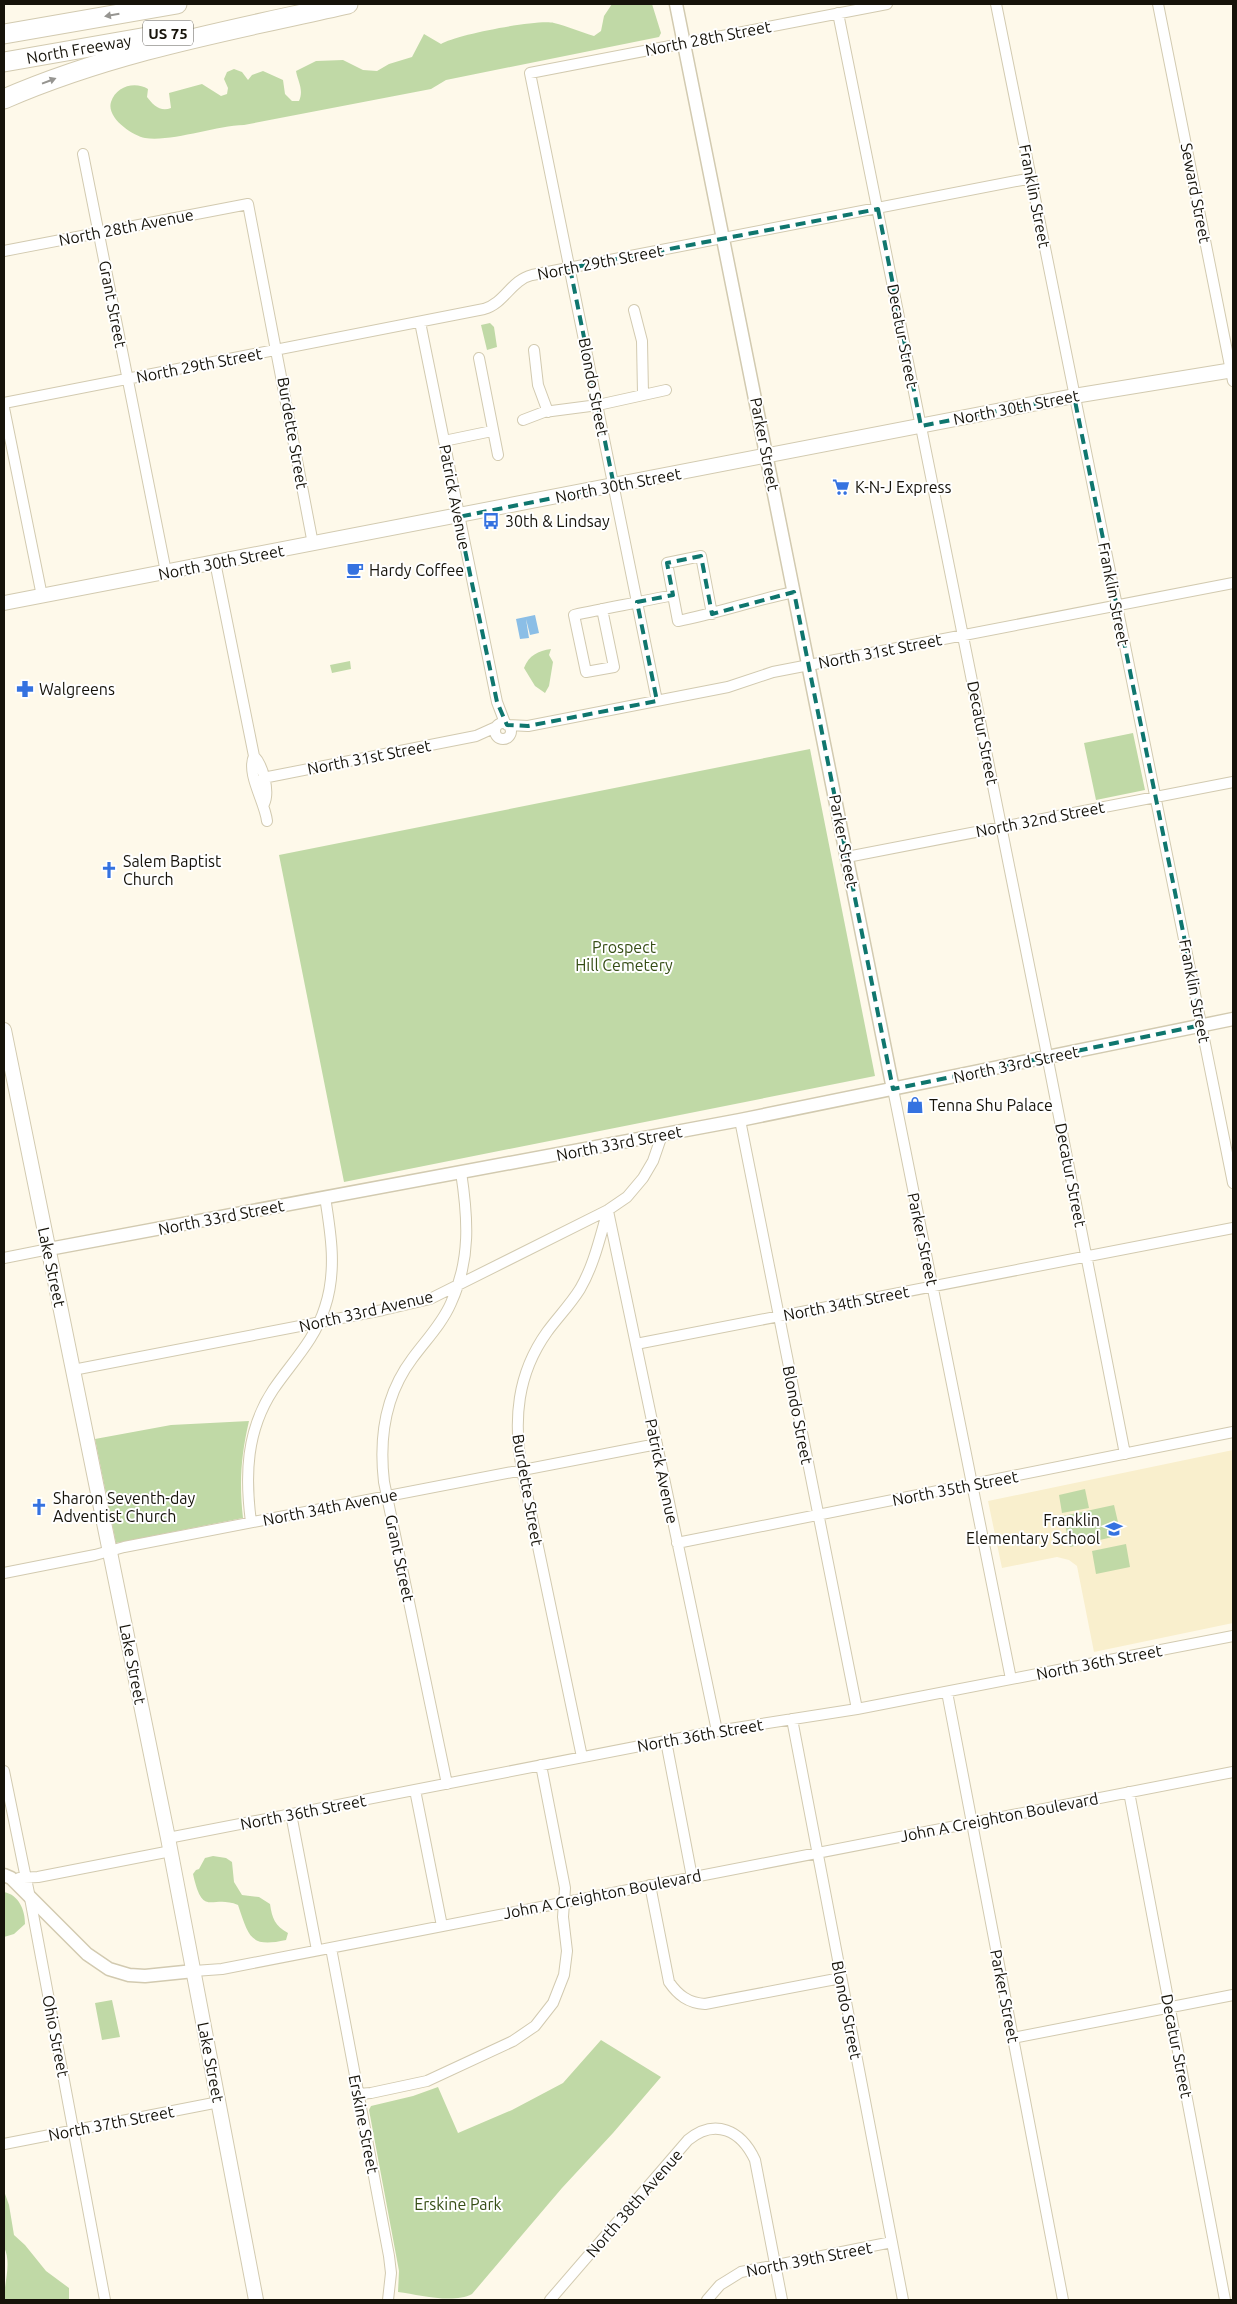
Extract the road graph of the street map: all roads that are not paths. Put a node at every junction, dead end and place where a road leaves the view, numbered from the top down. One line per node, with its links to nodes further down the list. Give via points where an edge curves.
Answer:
1 (177, 4): 9 (highway, North Freeway / US 75, one-way to 9)
2 (333, 4): 11 (highway, North Freeway / US 75)
3 (348, 4): 13 (highway, one-way to 3, via 116,58)
4 (887, 4): 8 (street, North 28th Street)
5 (996, 4): 15 (street, Franklin Street)
6 (1158, 4): 27 (street, Seward Street)
7 (676, 6): 10 (street, Parker Street)
8 (838, 13): 10 (street, North 28th Street); 17 (street, Decatur Street)
9 (4, 34)
10 (684, 43): 12 (street, North 28th Street); 19 (street, Parker Street)
11 (4, 62)
12 (530, 73): 21 (street, Blondo Street)
13 (4, 99)
14 (83, 154): 18 (street, Grant Street)
15 (1032, 178): 17 (street, North 29th Street); 31 (street, Franklin Street)
16 (248, 204): 18 (street, North 28th Avenue); 24 (street, Burdette Street)
17 (878, 209): 19 (street, North 29th Street); 37 (street, Decatur Street)
18 (99, 232): 20 (street, North 28th Avenue); 28 (street, Grant Street)
19 (723, 239): 21 (street, North 29th Street); 41 (street, Parker Street)
20 (4, 251)
21 (570, 268): 23 (street, North 29th Street, via 521,279 489,308); 33 (street, Blondo Street)
22 (634, 310): 30 (street, via 642,342)
23 (420, 322): 24 (street, North 29th Street); 39 (street, Patrick Avenue)
24 (277, 350): 28 (street, North 29th Street); 44 (street, Burdette Street)
25 (534, 350): 35 (street, via 538,385)
26 (478, 358): 38 (street)
27 (1232, 374): 31 (main road, North 30th Street)
28 (128, 379): 32 (street, North 29th Street); 46 (street, Grant Street)
29 (666, 390): 30 (street)
30 (643, 394): 33 (street)
31 (1074, 396): 37 (main road, North 30th Street); 53 (street, Franklin Street)
32 (4, 403)
33 (598, 405): 35 (street); 42 (street, Blondo Street)
34 (4, 408): 50 (street)
35 (548, 412): 36 (street)
36 (523, 420)
37 (921, 426): 41 (main road, North 30th Street); 56 (street, Decatur Street)
38 (492, 431): 39 (street); 40 (street)
39 (444, 441): 43 (street, Patrick Avenue)
40 (498, 455)
41 (767, 455): 42 (main road, North 30th Street); 48 (street, Parker Street)
42 (614, 486): 43 (main road, North 30th Street); 51 (street, Blondo Street)
43 (458, 517): 44 (main road, North 30th Street); 59 (street, Patrick Avenue)
44 (313, 544): 45 (main road, North 30th Street)
45 (215, 562): 46 (main road, North 30th Street); 63 (street)
46 (166, 572): 50 (main road, North 30th Street)
47 (1233, 582): 53 (street, North 31st Street)
48 (794, 592): 55 (street, via 749,601); 57 (street, Parker Street)
49 (673, 595): 51 (street); 55 (street, via 678,621); 55 (street, via 667,563 701,556)
50 (42, 596): 52 (main road, North 30th Street)
51 (637, 602): 54 (street); 58 (street, Blondo Street)
52 (4, 603)
53 (1116, 604): 56 (street, North 31st Street); 66 (street, Franklin Street)
54 (602, 609): 54 (street, via 574,615 586,672 614,666)
55 (712, 614)
56 (963, 634): 57 (street, North 31st Street); 69 (street, Decatur Street)
57 (809, 665): 58 (street, North 31st Street, via 770,673 728,687); 70 (street, Parker Street)
58 (657, 701): 60 (street, North 31st Street)
59 (501, 725): 60 (street, North 31st Street); 61 (street, North 31st Street); 62 (street, Patrick Avenue, via 496,735)
60 (528, 726): 62 (street, North 31st Street)
61 (476, 736): 62 (street, North 31st Street); 64 (street, North 31st Street)
62 (504, 737)
63 (254, 756): 64 (street, via 260,763); 67 (street, via 252,765)
64 (263, 778): 67 (street, via 267,796)
65 (1233, 782): 66 (street, North 32nd Street)
66 (1156, 797): 69 (street, North 32nd Street); 72 (street, Franklin Street)
67 (264, 804): 68 (street)
68 (267, 821)
69 (1002, 827): 70 (street, North 32nd Street); 74 (street, Decatur Street)
70 (847, 857): 75 (street, Parker Street)
71 (1233, 1019): 72 (street, North 33rd Street)
72 (1202, 1025): 74 (street, North 33rd Street); 79 (street, Franklin Street)
73 (4, 1030): 83 (main road, Lake Street)
74 (1048, 1058): 75 (street, North 33rd Street); 84 (street, Decatur Street)
75 (893, 1089): 76 (street, North 33rd Street); 87 (street, Parker Street)
76 (740, 1120): 77 (street, North 33rd Street); 88 (street, Blondo Street)
77 (662, 1135): 78 (street, North 33rd Street); 81 (street, North 33rd Avenue, via 643,1178 627,1197)
78 (461, 1172): 80 (street, North 33rd Street); 86 (street, Grant Street, via 468,1234)
79 (1233, 1183)
80 (325, 1198): 83 (street, North 33rd Street); 89 (street, via 331,1232 332,1274)
81 (608, 1210): 86 (street, North 33rd Avenue); 90 (street, Patrick Avenue); 95 (street, Burdette Street, via 585,1279 540,1343 524,1376 516,1422)
82 (1233, 1228): 84 (street, North 34th Street)
83 (49, 1250): 85 (street, North 33rd Street); 91 (main road, Lake Street)
84 (1087, 1256): 87 (street, North 34th Street); 94 (street, Decatur Street)
85 (4, 1258)
86 (458, 1286): 89 (street, North 33rd Avenue, via 430,1299); 97 (street, Grant Street, via 445,1314 404,1369 390,1400 382,1446)
87 (933, 1286): 88 (street, North 34th Street); 96 (street, Parker Street)
88 (779, 1316): 90 (street, North 34th Street); 98 (street, Blondo Street)
89 (319, 1323): 91 (street, North 33rd Avenue); 99 (street, via 308,1345 273,1390 255,1427 247,1467)
90 (636, 1344): 93 (street, Patrick Avenue)
91 (73, 1370): 101 (main road, Lake Street)
92 (1233, 1432): 94 (street, North 35th Street)
93 (656, 1444): 95 (street, North 34th Avenue); 100 (street, Patrick Avenue)
94 (1125, 1454): 96 (street, North 35th Street)
95 (522, 1470): 97 (street, North 34th Avenue); 110 (street, Burdette Street)
96 (972, 1484): 98 (street, North 35th Street); 104 (street, Parker Street)
97 (387, 1496): 99 (street, North 34th Avenue); 114 (street, Grant Street)
98 (818, 1515): 100 (street, North 35th Street); 106 (street, Blondo Street)
99 (252, 1522): 101 (street, North 34th Avenue)
100 (677, 1544): 108 (street, Patrick Avenue)
101 (110, 1551): 102 (street, North 34th Avenue); 119 (main road, Lake Street)
102 (4, 1573)
103 (1233, 1636): 104 (street, North 36th Street)
104 (1011, 1679): 105 (street, North 36th Street)
105 (947, 1692): 106 (street, North 36th Street); 118 (street, Parker Street)
106 (857, 1709): 107 (street, North 36th Street)
107 (792, 1719): 108 (street, North 36th Street); 120 (street, Blondo Street)
108 (716, 1731): 109 (street, North 36th Street)
109 (666, 1741): 110 (street, North 36th Street); 122 (street)
110 (582, 1757): 111 (street, North 36th Street)
111 (541, 1765): 114 (street, North 36th Street); 126 (street, via 565,1888)
112 (4, 1772): 123 (street, Ohio Street)
113 (1233, 1772): 116 (street, John A Creighton Boulevard)
114 (447, 1784): 115 (street, North 36th Street)
115 (415, 1790): 117 (street, North 36th Street); 127 (street)
116 (1129, 1792): 118 (street, John A Creighton Boulevard); 133 (street, Decatur Street)
117 (291, 1814): 119 (street, North 36th Street); 129 (street)
118 (972, 1822): 120 (street, John A Creighton Boulevard); 134 (street, Parker Street)
119 (169, 1844): 123 (street, North 36th Street); 130 (main road, Lake Street)
120 (817, 1852): 122 (street, John A Creighton Boulevard); 131 (street, Blondo Street)
121 (7, 1877): 123 (street, North 36th Street); 125 (street, John A Creighton Boulevard)
122 (692, 1877): 124 (street, John A Creighton Boulevard)
123 (25, 1878): 125 (street, Ohio Street)
124 (650, 1885): 126 (street, John A Creighton Boulevard); 131 (street, via 670,1982 675,1991 688,2001 705,2004)
125 (30, 1898): 130 (street, John A Creighton Boulevard, via 87,1954 109,1969 145,1976); 137 (street, Ohio Street)
126 (564, 1902): 127 (street, John A Creighton Boulevard); 135 (street, via 567,1951 564,1975 553,2003 535,2026 513,2041 427,2081)
127 (442, 1926): 128 (street, John A Creighton Boulevard)
128 (331, 1948): 129 (street, John A Creighton Boulevard); 135 (street, Erskine Street)
129 (317, 1950): 130 (street, John A Creighton Boulevard, via 222,1969)
130 (194, 1971): 136 (main road, Lake Street)
131 (841, 1978): 139 (street, Blondo Street)
132 (1233, 1995): 133 (street)
133 (1170, 2008): 134 (street); 149 (street, Decatur Street)
134 (1013, 2038): 148 (street, Parker Street)
135 (358, 2094): 143 (street, Erskine Street, via 389,2256)
136 (219, 2102): 137 (street, North 37th Street); 142 (main road, Lake Street)
137 (74, 2130): 138 (street, North 37th Street); 141 (street, Ohio Street)
138 (4, 2144)
139 (892, 2242): 140 (street, North 39th Street); 147 (street, Blondo Street)
140 (775, 2265): 144 (street, North 38th Avenue, via 755,2160 745,2142 731,2132 706,2130 688,2140); 145 (street, North 39th Street, via 735,2275 720,2285); 146 (street)
141 (105, 2300)
142 (256, 2300)
143 (388, 2300)
144 (550, 2300)
145 (707, 2300)
146 (782, 2300)
147 (903, 2300)
148 (1063, 2300)
149 (1226, 2300)

